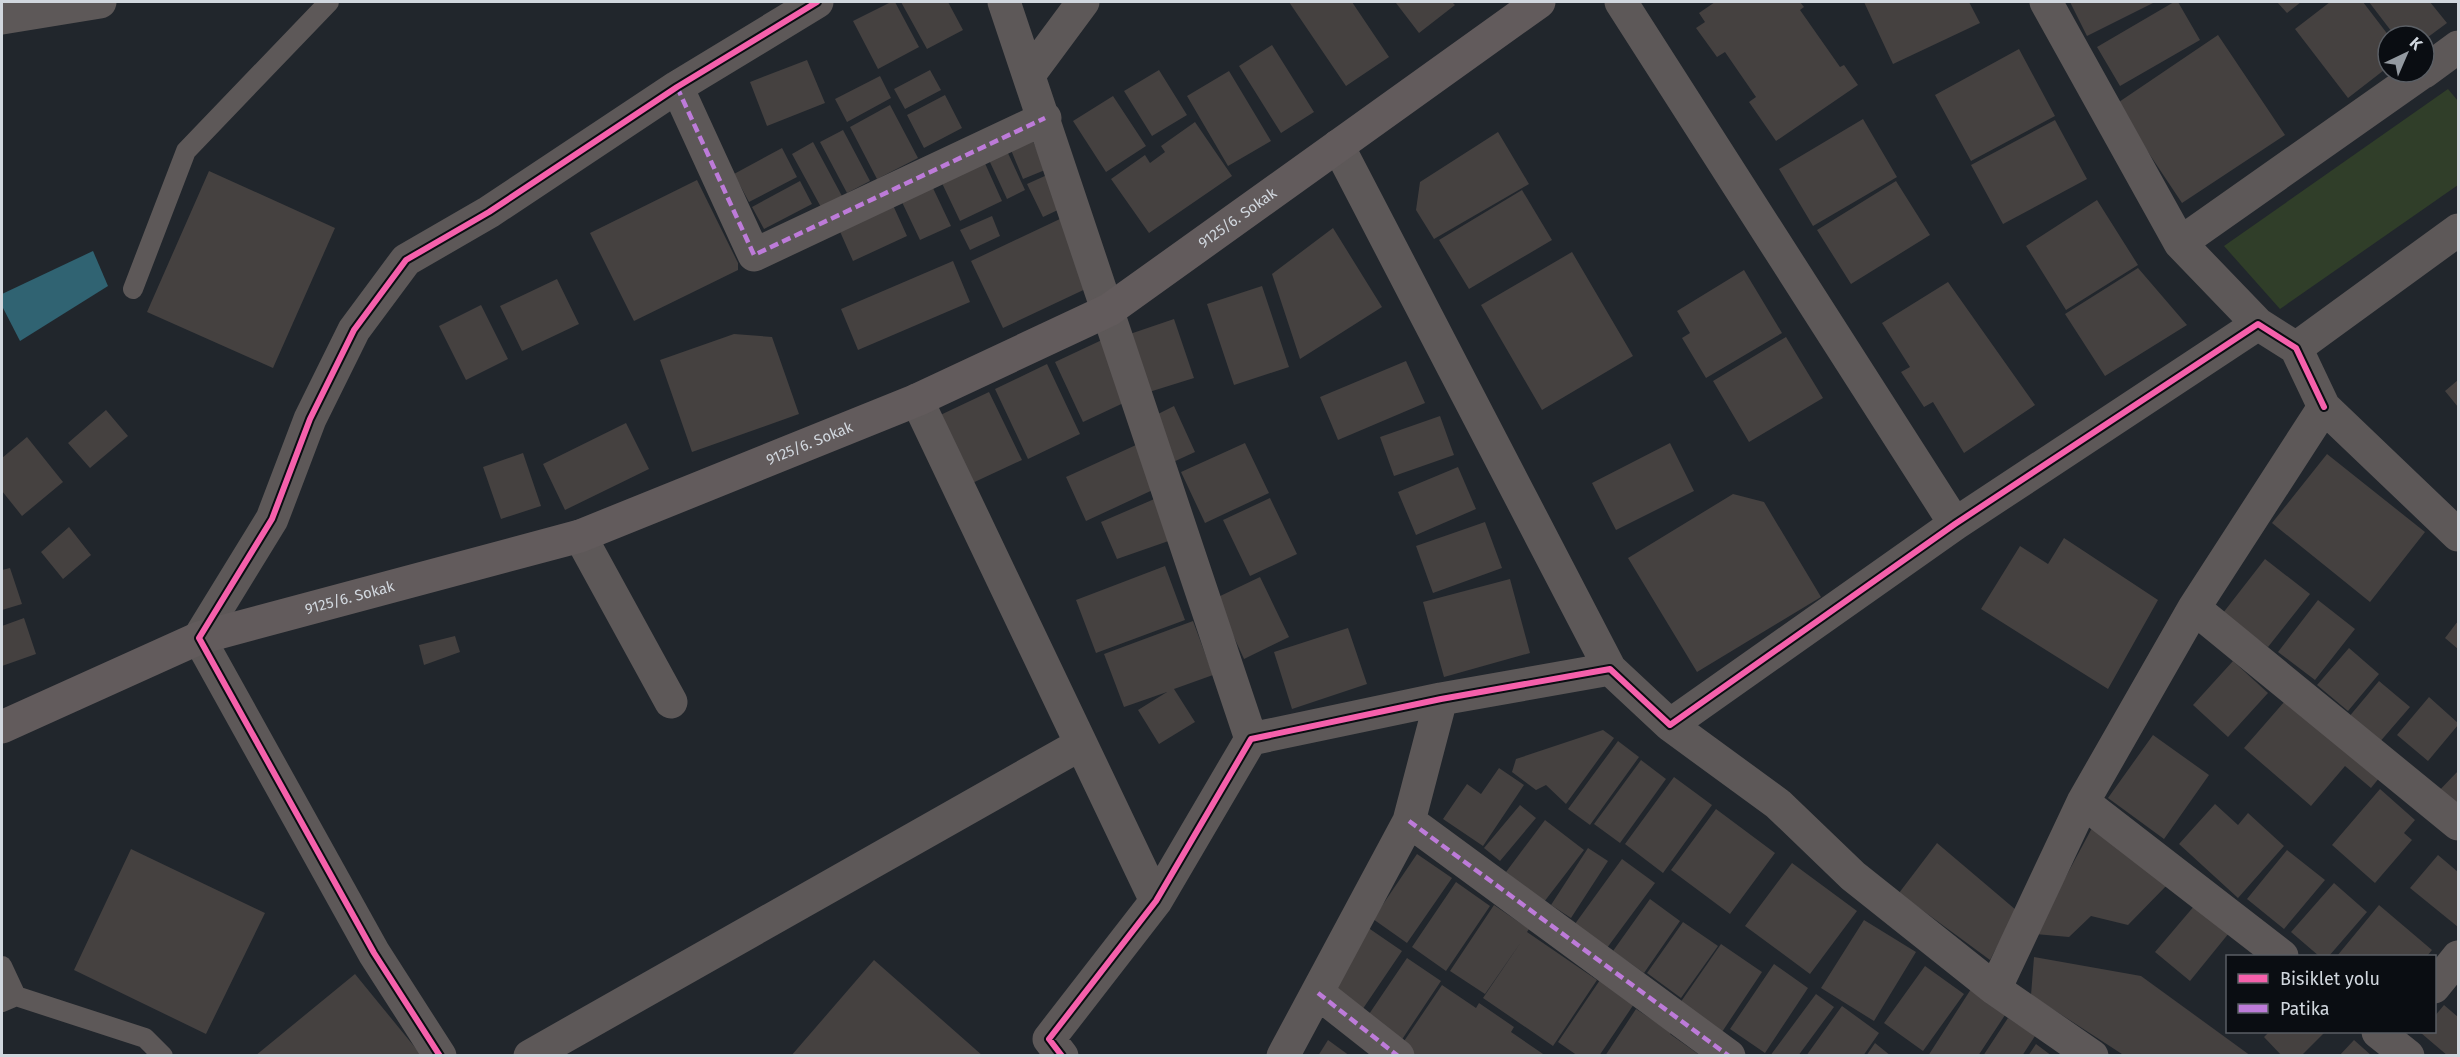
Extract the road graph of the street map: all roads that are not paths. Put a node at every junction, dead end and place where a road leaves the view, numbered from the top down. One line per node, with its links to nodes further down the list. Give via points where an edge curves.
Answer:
1 (100, 2): 9 (street)
2 (329, 2): 19 (lane, via 186,151)
3 (817, 2): 14 (street)
4 (1004, 2): 12 (street)
5 (1083, 2): 12 (street)
6 (1538, 2): 16 (main road, 9125/6. Sokak)
7 (1621, 2): 25 (street)
8 (2046, 2): 18 (street)
9 (2, 18)
10 (2458, 47): 11 (street)
11 (2436, 63)
12 (1029, 75): 15 (street)
13 (2407, 84): 18 (street)
14 (678, 87): 15 (street, via 754,255); 29 (street, via 489,212 406,260 354,330 310,419 272,519)
15 (1045, 118): 20 (street)
16 (1338, 146): 20 (main road, 9125/6. Sokak); 30 (street)
17 (2458, 230): 22 (street)
18 (2180, 243): 21 (street)
19 (133, 289)
20 (1109, 310): 23 (main road, 9125/6. Sokak); 35 (street)
21 (2258, 324): 22 (street); 25 (street)
22 (2296, 348): 24 (street)
23 (917, 400): 27 (main road, 9125/6. Sokak); 36 (street)
24 (2324, 406): 26 (street); 28 (street)
25 (1955, 524): 33 (street)
26 (2458, 535)
27 (580, 537): 29 (main road, 9125/6. Sokak); 32 (street)
28 (2194, 608): 37 (street); 39 (street)
29 (199, 638): 34 (main road, 9125/6. Sokak); 50 (street, via 374,953)
30 (1610, 669): 31 (street); 33 (street)
31 (1441, 699): 35 (street); 38 (street)
32 (671, 702)
33 (1670, 725): 45 (street, via 1778,804 1852,876)
34 (2, 727)
35 (1251, 739): 40 (street)
36 (1081, 744): 40 (street); 51 (street)
37 (2083, 802): 41 (street); 45 (street)
38 (1409, 821): 46 (street); 54 (street)
39 (2458, 824)
40 (1156, 901): 48 (street)
41 (2279, 955)
42 (2458, 957): 44 (street)
43 (2, 966): 47 (lane)
44 (2436, 984)
45 (1995, 989): 55 (street)
46 (1318, 993): 52 (street); 53 (street)
47 (9, 999): 49 (lane, via 145,1038)
48 (1048, 1050)
49 (163, 1056)
50 (440, 1056)
51 (530, 1056)
52 (1284, 1056)
53 (1398, 1056)
54 (1729, 1056)
55 (2092, 1056)

